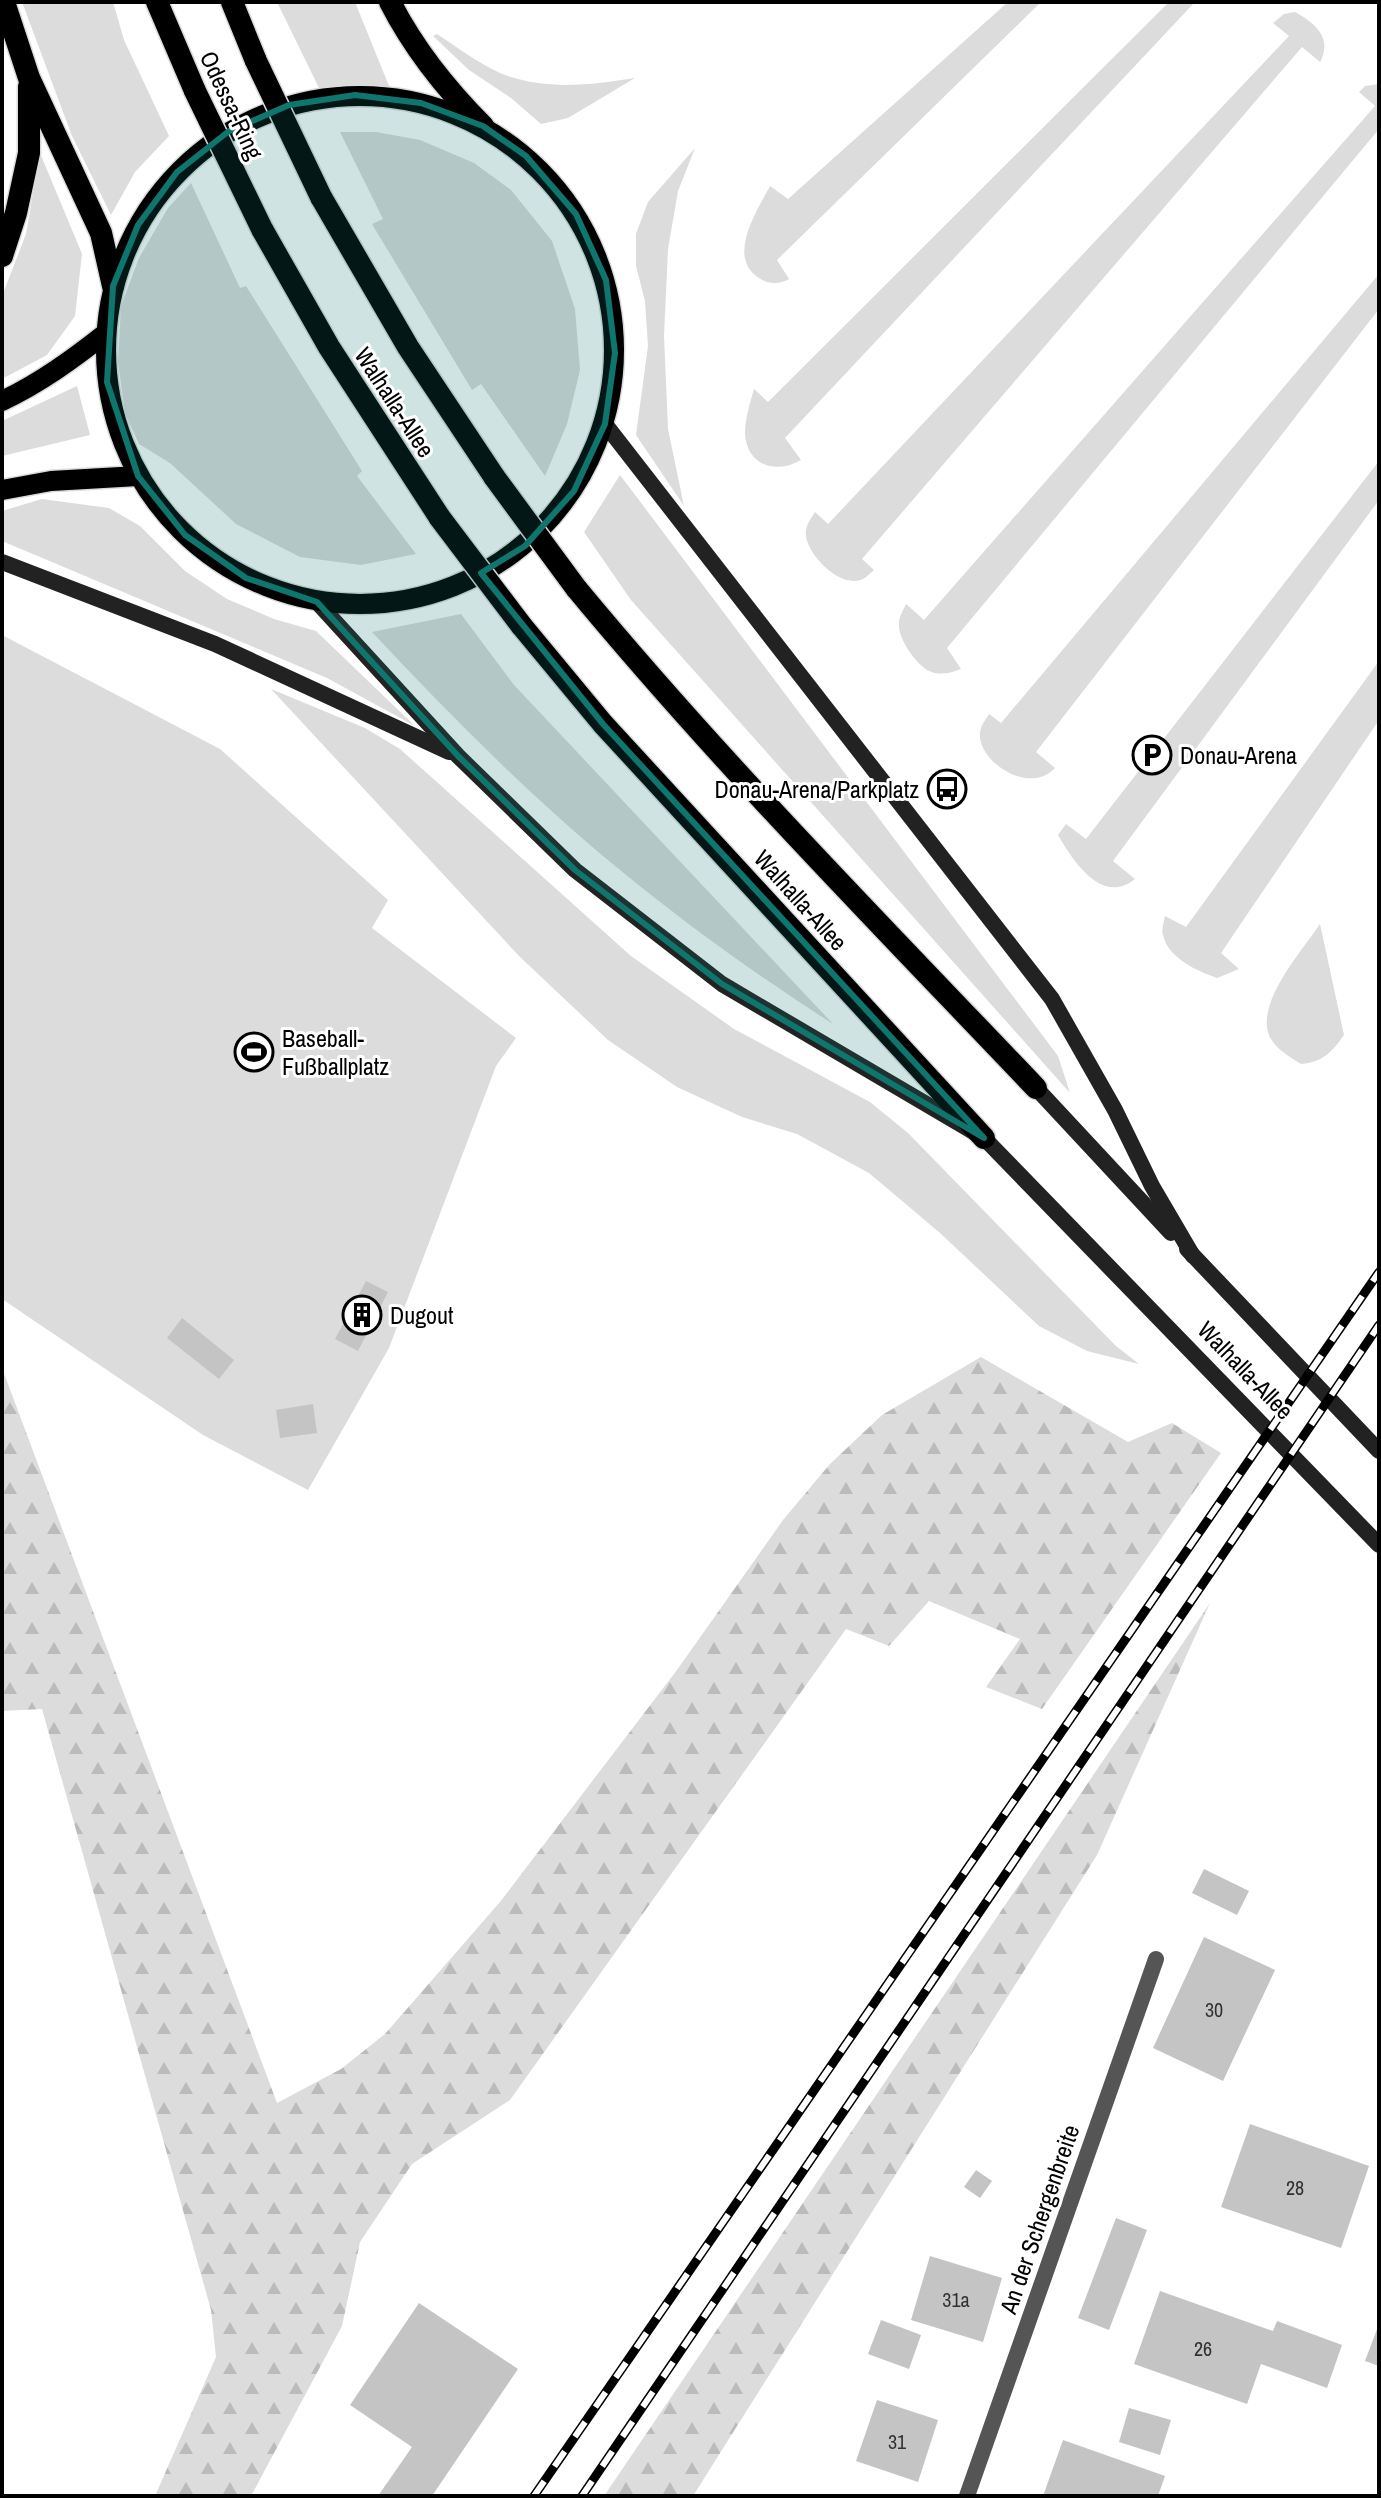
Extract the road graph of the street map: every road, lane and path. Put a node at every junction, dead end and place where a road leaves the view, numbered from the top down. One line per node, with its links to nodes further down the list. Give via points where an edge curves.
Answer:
1 (4, 2): 5 (highway)
2 (157, 2): 8 (highway, Odessa-Ring, bridge)
3 (232, 2): 7 (highway, Odessa-Ring, bridge)
4 (390, 2): 6 (highway, via 443,86)
5 (29, 78): 9 (highway, via 29,153); 10 (highway, via 101,233)
6 (483, 126): 10 (main road, via 421,103 355,95 289,105 229,131 177,172 138,225); 13 (main road, via 526,156 576,214 606,280 615,353)
7 (321, 197): 19 (highway, Walhalla-Allee, bridge, via 408,347 576,588 740,775)
8 (262, 229): 20 (highway, Walhalla-Allee, bridge, via 329,347 440,518 521,625 603,724)
9 (2, 256)
10 (113, 286): 11 (main road)
11 (106, 333): 12 (main road); 14 (main road, via 118,431)
12 (2, 401)
13 (605, 424): 17 (main road, via 574,491 525,546 462,584 391,603); 21 (main road, via 1052,999)
14 (138, 476): 15 (main road); 17 (main road, via 185,535 246,578)
15 (2, 490)
16 (2, 562): 18 (main road, via 215,644)
17 (317, 602): 18 (main road)
18 (458, 756): 20 (main road, via 575,870 722,984)
19 (1036, 1088): 21 (main road, Walhalla-Allee)
20 (984, 1138): 23 (main road, Walhalla-Allee)
21 (1193, 1256): 22 (main road, Walhalla-Allee)
22 (1379, 1451)
23 (1379, 1545)
24 (1156, 1959): 25 (street, An der Schergenbreite)
25 (967, 2496)

